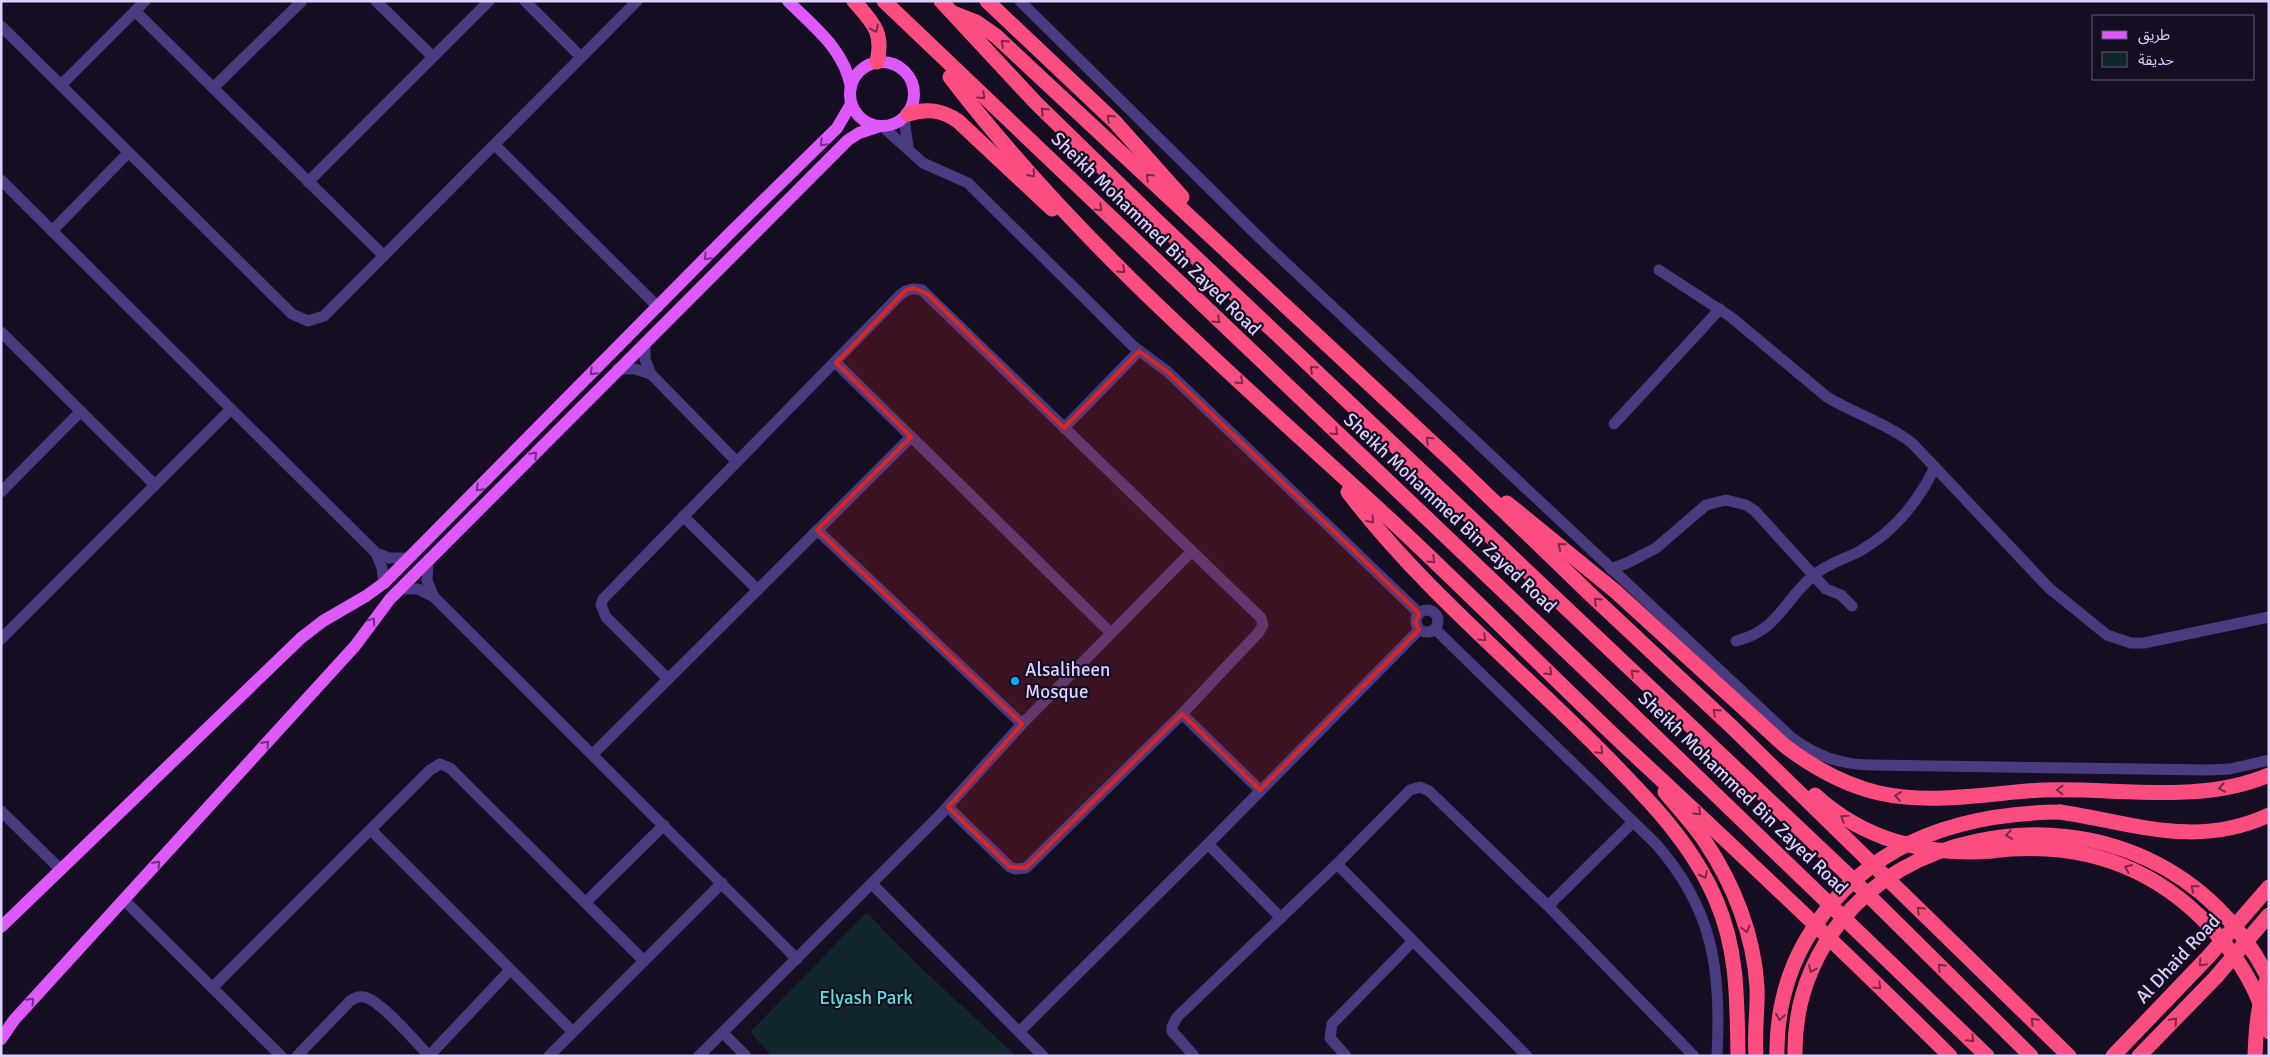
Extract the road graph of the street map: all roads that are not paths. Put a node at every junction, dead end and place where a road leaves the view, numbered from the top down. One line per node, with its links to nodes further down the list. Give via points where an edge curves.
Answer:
1 (145, 1): 14 (street)
2 (302, 1): 24 (street)
3 (376, 1): 19 (street)
4 (489, 1): 19 (street)
5 (525, 1): 20 (street)
6 (637, 1): 20 (street)
7 (788, 1): 17 (main road)
8 (854, 1): 21 (highway, one-way to 21, via 879,35 880,50)
9 (884, 1): 18 (highway, Sheikh Mohammed Bin Zayed Road)
10 (941, 1): 15 (highway, Sheikh Mohammed Bin Zayed Road)
11 (988, 1): 35 (highway, one-way to 11, via 1135,144)
12 (1020, 1): 13 (street)
13 (1027, 6): 65 (street, via 1275,252)
14 (134, 11): 22 (street); 24 (street)
15 (953, 13): 35 (highway, one-way to 15, via 996,36 976,22); 136 (highway, Sheikh Mohammed Bin Zayed Road, one-way to 15, via 1825,853 1147,212 1036,104)
16 (1, 26): 22 (street)
17 (828, 41): 21 (main road, via 850,58); 23 (main road, via 846,66)
18 (924, 41): 36 (highway, one-way to 36, via 983,118); 135 (highway, Sheikh Mohammed Bin Zayed Road, one-way to 135)
19 (433, 57): 32 (street)
20 (581, 57): 28 (street)
21 (873, 63): 23 (main road, via 858,73); 26 (main road, via 896,64 910,77 915,96)
22 (61, 86): 30 (street)
23 (851, 87): 25 (main road)
24 (213, 88): 32 (street)
25 (851, 104): 27 (main road, via 865,122); 33 (main road, one-way to 33, via 837,128)
26 (906, 116): 27 (main road, via 894,124); 29 (street); 36 (highway, via 918,111 939,111 958,121 1041,200)
27 (881, 126): 29 (street); 37 (main road, via 848,140)
28 (495, 144): 38 (street); 40 (street)
29 (908, 149): 44 (street, via 922,163 968,183)
30 (128, 153): 34 (street); 38 (street, via 292,314 302,320 314,321 324,316)
31 (1, 180): 34 (street)
32 (308, 182): 38 (street)
33 (756, 208): 37 (main road, via 761,216); 40 (main road, one-way to 40)
34 (52, 230): 48 (street)
35 (1210, 234): 54 (highway, one-way to 35)
36 (1086, 236): 56 (highway, one-way to 56)
37 (744, 242): 43 (main road)
38 (384, 256)
39 (1659, 270): 41 (street)
40 (658, 307): 63 (main road, one-way to 63)
41 (1720, 309): 50 (street); 55 (street, via 1827,396 1896,431)
42 (1, 332): 49 (street)
43 (645, 343): 46 (main road); 47 (street, via 645,359)
44 (1139, 351): 51 (street); 72 (street, via 1168,372)
45 (836, 363): 51 (street, via 900,295 914,288 922,290); 52 (street); 53 (street)
46 (618, 369): 47 (street, via 635,369); 64 (main road, one-way to 46)
47 (651, 374): 53 (street)
48 (231, 409): 57 (street); 62 (street)
49 (81, 411): 57 (street); 58 (street)
50 (1614, 424)
51 (1064, 428): 61 (street)
52 (911, 438): 60 (street); 76 (street)
53 (736, 461): 59 (street)
54 (1453, 462): 82 (highway, one-way to 54); 86 (highway, one-way to 54, via 2243,784 2195,792 2044,790 1907,797 1854,786 1814,767 1785,746 1615,591)
55 (1935, 467): 66 (street, via 1916,502 1891,530 1860,551); 73 (street, via 2049,588 2107,635 2132,643 2144,643)
56 (1331, 468): 83 (highway, one-way to 83, via 1396,525); 130 (highway, one-way to 130, via 1370,519 1428,584 1579,729 1634,785 1684,843 1702,871 1727,932 1737,997)
57 (155, 485): 77 (street)
58 (3, 486)
59 (683, 516): 69 (street); 79 (street, via 606,594 601,605 606,617)
60 (817, 530): 69 (street); 81 (street)
61 (1192, 551): 76 (street); 80 (street, via 1261,618 1263,625)
62 (376, 553): 63 (street, via 389,558); 67 (street)
63 (409, 558): 67 (main road)
64 (428, 563): 68 (main road); 70 (street, via 427,580)
65 (1611, 569): 66 (street, via 1656,548 1706,505 1726,500 1741,503 1755,511); 85 (street, via 1792,738 1836,762 1880,766 2208,770 2230,769)
66 (1813, 575): 71 (street, via 1826,589 1841,595); 78 (street, via 1765,629)
67 (384, 583): 96 (main road, via 301,638)
68 (400, 589): 70 (street, via 418,589); 100 (main road, one-way to 68, via 355,646 380,609)
69 (758, 590): 79 (street)
70 (434, 597): 84 (street)
71 (1852, 606)
72 (1419, 613): 74 (street, via 1427,610 1435,613 1439,621); 75 (street, via 1416,624)
73 (2269, 616)
74 (1436, 629): 75 (street, via 1428,633); 91 (street)
75 (1419, 630): 87 (street)
76 (1111, 633): 81 (street)
77 (1, 638)
78 (1736, 640)
79 (668, 679): 84 (street)
80 (1182, 714): 87 (street); 88 (street, via 1026,868 1010,867)
81 (1022, 724): 88 (street)
82 (1732, 727): 115 (highway, one-way to 82, bridge, via 2260,1002 2230,949 2201,917 2153,879 2110,860 2064,850 1938,851 1870,832 1836,813 1778,760); 137 (highway, one-way to 82)
83 (1624, 744): 131 (highway, one-way to 131, via 1706,842 1735,896 1746,926 1757,986); 134 (highway, one-way to 134, via 1719,831)
84 (593, 754): 92 (street)
85 (2269, 760)
86 (2269, 775)
87 (1260, 790): 94 (street)
88 (948, 807): 98 (street)
89 (1, 811): 96 (street)
90 (2269, 815): 132 (highway, one-way to 132, bridge, via 2235,827 2195,833 2146,829 2060,812 2000,815 1949,827 1908,844 1862,873 1818,920 1791,972 1779,1022)
91 (1633, 822): 102 (street); 129 (street, via 1675,865 1703,918 1718,983)
92 (664, 825): 97 (street); 101 (street)
93 (371, 830): 101 (street, via 430,770 440,764 446,765); 109 (street); 112 (street)
94 (1208, 844): 104 (street); 114 (street)
95 (1337, 864): 102 (street, via 1410,790 1420,787 1429,791); 104 (street); 106 (street)
96 (61, 870): 105 (main road)
97 (722, 883): 107 (street); 108 (street)
98 (872, 884): 107 (street); 114 (street)
99 (2269, 886): 138 (highway, Al Dhaid Road, one-way to 138, via 2208,957)
100 (124, 900): 112 (street); 117 (main road, one-way to 100, via 14,1020)
101 (585, 902): 108 (street)
102 (1548, 906): 128 (street)
103 (2269, 915): 139 (highway, Al Dhaid Road, one-way to 103, via 2215,978)
104 (1281, 918): 125 (street, via 1174,1022 1172,1031 1175,1037)
105 (1, 927)
106 (1413, 942): 126 (street, via 1332,1024 1330,1038); 127 (street)
107 (797, 959): 116 (street)
108 (644, 961): 113 (street)
109 (510, 970): 113 (street); 120 (street)
110 (2269, 974): 140 (highway, via 2256,1020)
111 (2269, 979): 133 (highway, one-way to 133, bridge, via 2232,923 2196,889 2164,867 2128,850 2090,839 2050,834 2011,835 1960,844 1925,857 1898,870 1863,898 1834,931 1811,970 1803,990)
112 (212, 988): 118 (street)
113 (573, 1032): 121 (street)
114 (1019, 1032): 124 (street)
115 (2269, 1032)
116 (723, 1033): 122 (street); 123 (street)
117 (1, 1039)
118 (281, 1056)
119 (297, 1056): 120 (street, via 350,1001 363,996 376,1002)
120 (429, 1056)
121 (549, 1056)
122 (699, 1056)
123 (746, 1056)
124 (1043, 1056)
125 (1194, 1056)
126 (1346, 1056)
127 (1527, 1056)
128 (1694, 1056)
129 (1717, 1056)
130 (1738, 1056)
131 (1756, 1056)
132 (1777, 1056)
133 (1795, 1056)
134 (1950, 1056)
135 (1987, 1056)
136 (2030, 1056)
137 (2068, 1056)
138 (2113, 1056)
139 (2139, 1056)
140 (2256, 1056)

